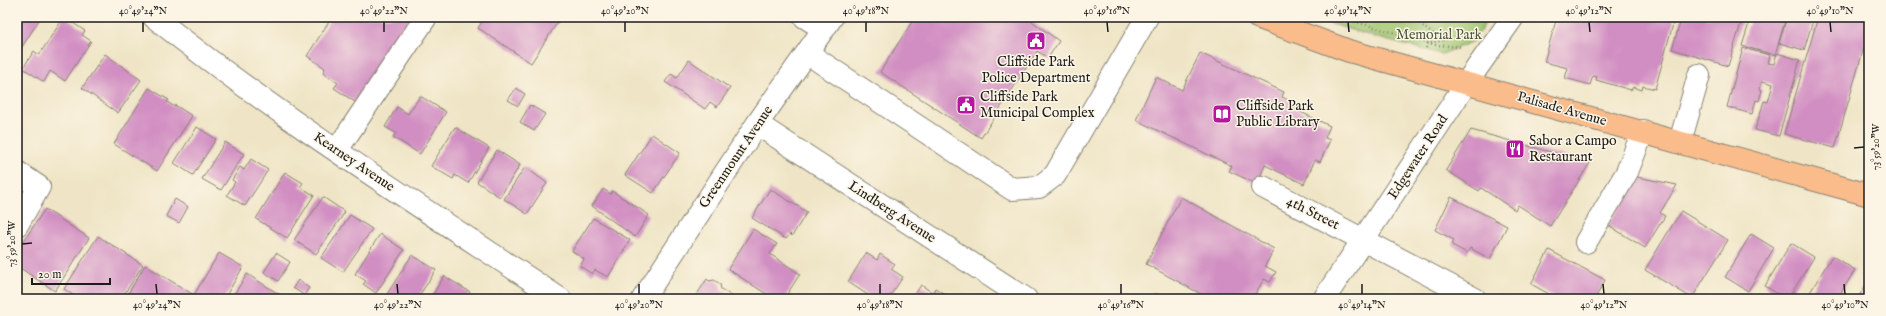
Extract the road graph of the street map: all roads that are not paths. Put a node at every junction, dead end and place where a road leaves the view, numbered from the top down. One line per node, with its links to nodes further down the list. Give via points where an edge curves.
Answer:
1 (154, 17): 14 (street, Kearney Avenue, via 207,60)
2 (426, 17): 14 (street)
3 (805, 17): 7 (street)
4 (1147, 17): 8 (street, via 1055,175 1039,187 1012,190)
5 (1257, 17): 10 (main road, Palisade Avenue, via 1349,50)
6 (1513, 17): 10 (street, Edgewater Road)
7 (828, 23): 8 (street, Greenmount Avenue)
8 (807, 52): 11 (street, Greenmount Avenue)
9 (1699, 75): 13 (street)
10 (1467, 82): 12 (main road, Palisade Avenue); 19 (street, Edgewater Road)
11 (758, 124): 22 (street, Greenmount Avenue); 23 (street, Lindberg Avenue)
12 (1643, 131): 13 (main road, Palisade Avenue); 20 (street, via 1627,172)
13 (1680, 142): 17 (main road, Palisade Avenue)
14 (337, 150): 21 (street, Kearney Avenue)
15 (17, 172): 18 (street, via 40,187)
16 (1263, 187): 19 (street, 4th Street)
17 (1869, 195)
18 (17, 225)
19 (1364, 239): 24 (street, Edgewater Road); 25 (street, 4th Street)
20 (1586, 242)
21 (560, 299)
22 (643, 299)
23 (1026, 299)
24 (1324, 299)
25 (1475, 299)

